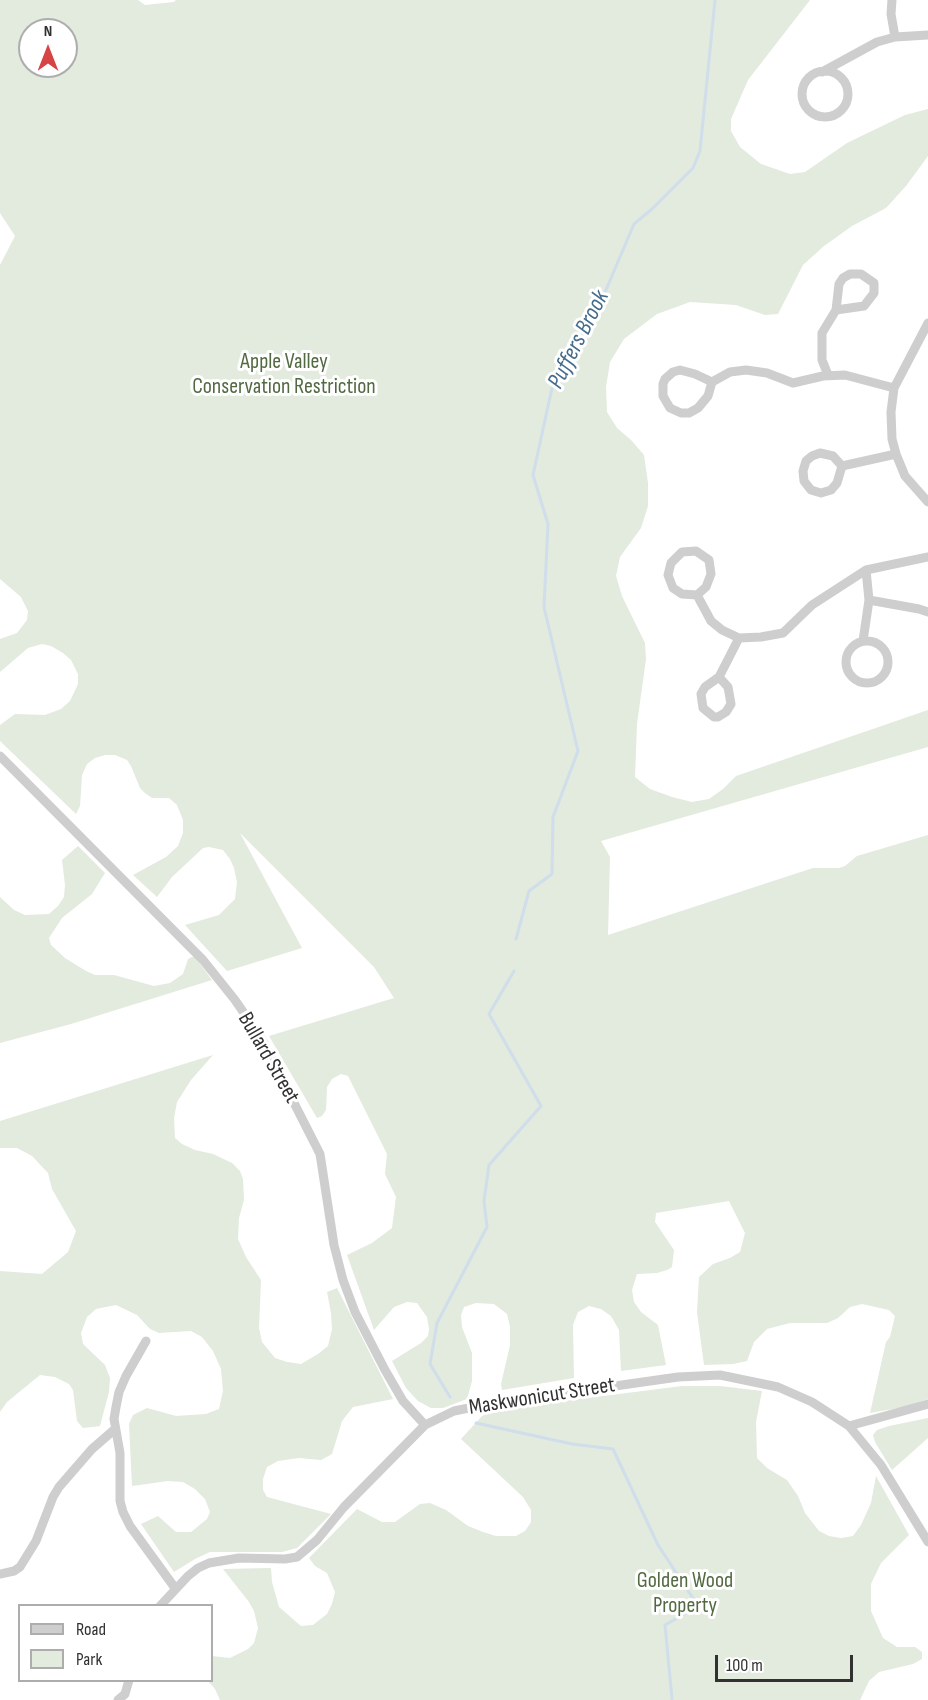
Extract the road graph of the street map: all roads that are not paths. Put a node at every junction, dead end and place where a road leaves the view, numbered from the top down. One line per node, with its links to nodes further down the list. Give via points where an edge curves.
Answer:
1 (892, 0): 3 (street)
2 (928, 35): 3 (street)
3 (895, 37): 4 (street)
4 (822, 72): 4 (street, via 836,74 848,91 846,105 829,117 810,112 802,94 810,77)
5 (836, 310): 5 (street, via 864,306 874,293 874,283 861,274 843,278); 9 (street, via 822,333 822,360)
6 (928, 323): 7 (street)
7 (918, 343): 8 (street); 11 (street)
8 (928, 348)
9 (828, 375): 10 (street, via 793,383 746,370 730,372); 11 (street, via 852,376)
10 (712, 382): 10 (street, via 708,396 689,413 670,408 663,396 665,379 673,372 680,370)
11 (894, 388): 12 (street, via 891,412)
12 (896, 454): 13 (street); 14 (street, via 905,476)
13 (842, 466): 13 (street, via 831,490 811,490 804,481 806,461 812,456 833,456)
14 (928, 502)
15 (928, 557): 16 (street)
16 (866, 570): 18 (street); 20 (street, via 812,605 783,633)
17 (698, 595): 17 (street, via 682,594 673,588 668,575 671,563 682,552 696,551 709,560 711,574); 20 (street, via 711,621)
18 (869, 600): 19 (street); 21 (street)
19 (928, 612)
20 (739, 638): 22 (street)
21 (863, 640): 21 (street, via 852,647 845,659 850,675 861,683 874,682 884,675 888,661 883,649 873,641)
22 (719, 677)
23 (0, 756): 26 (street, Bullard Street, via 203,960 264,1043 320,1154 334,1245 355,1312 403,1401)
24 (146, 1341): 28 (street, via 119,1392)
25 (928, 1404): 27 (street)
26 (424, 1425): 27 (street, Maskwonicut Street, via 454,1411 489,1404 678,1377 720,1375 778,1387 812,1402); 31 (street, Maskwonicut Street, via 297,1557 209,1563)
27 (849, 1426): 29 (street, Maskwonicut Street, via 881,1465)
28 (115, 1429): 30 (street, via 59,1487 20,1567); 31 (street, via 123,1512)
29 (928, 1542)
30 (0, 1574)
31 (175, 1588): 32 (street, Maskwonicut Street)
32 (161, 1604)
33 (128, 1682): 34 (street, via 125,1694)
34 (118, 1700)

